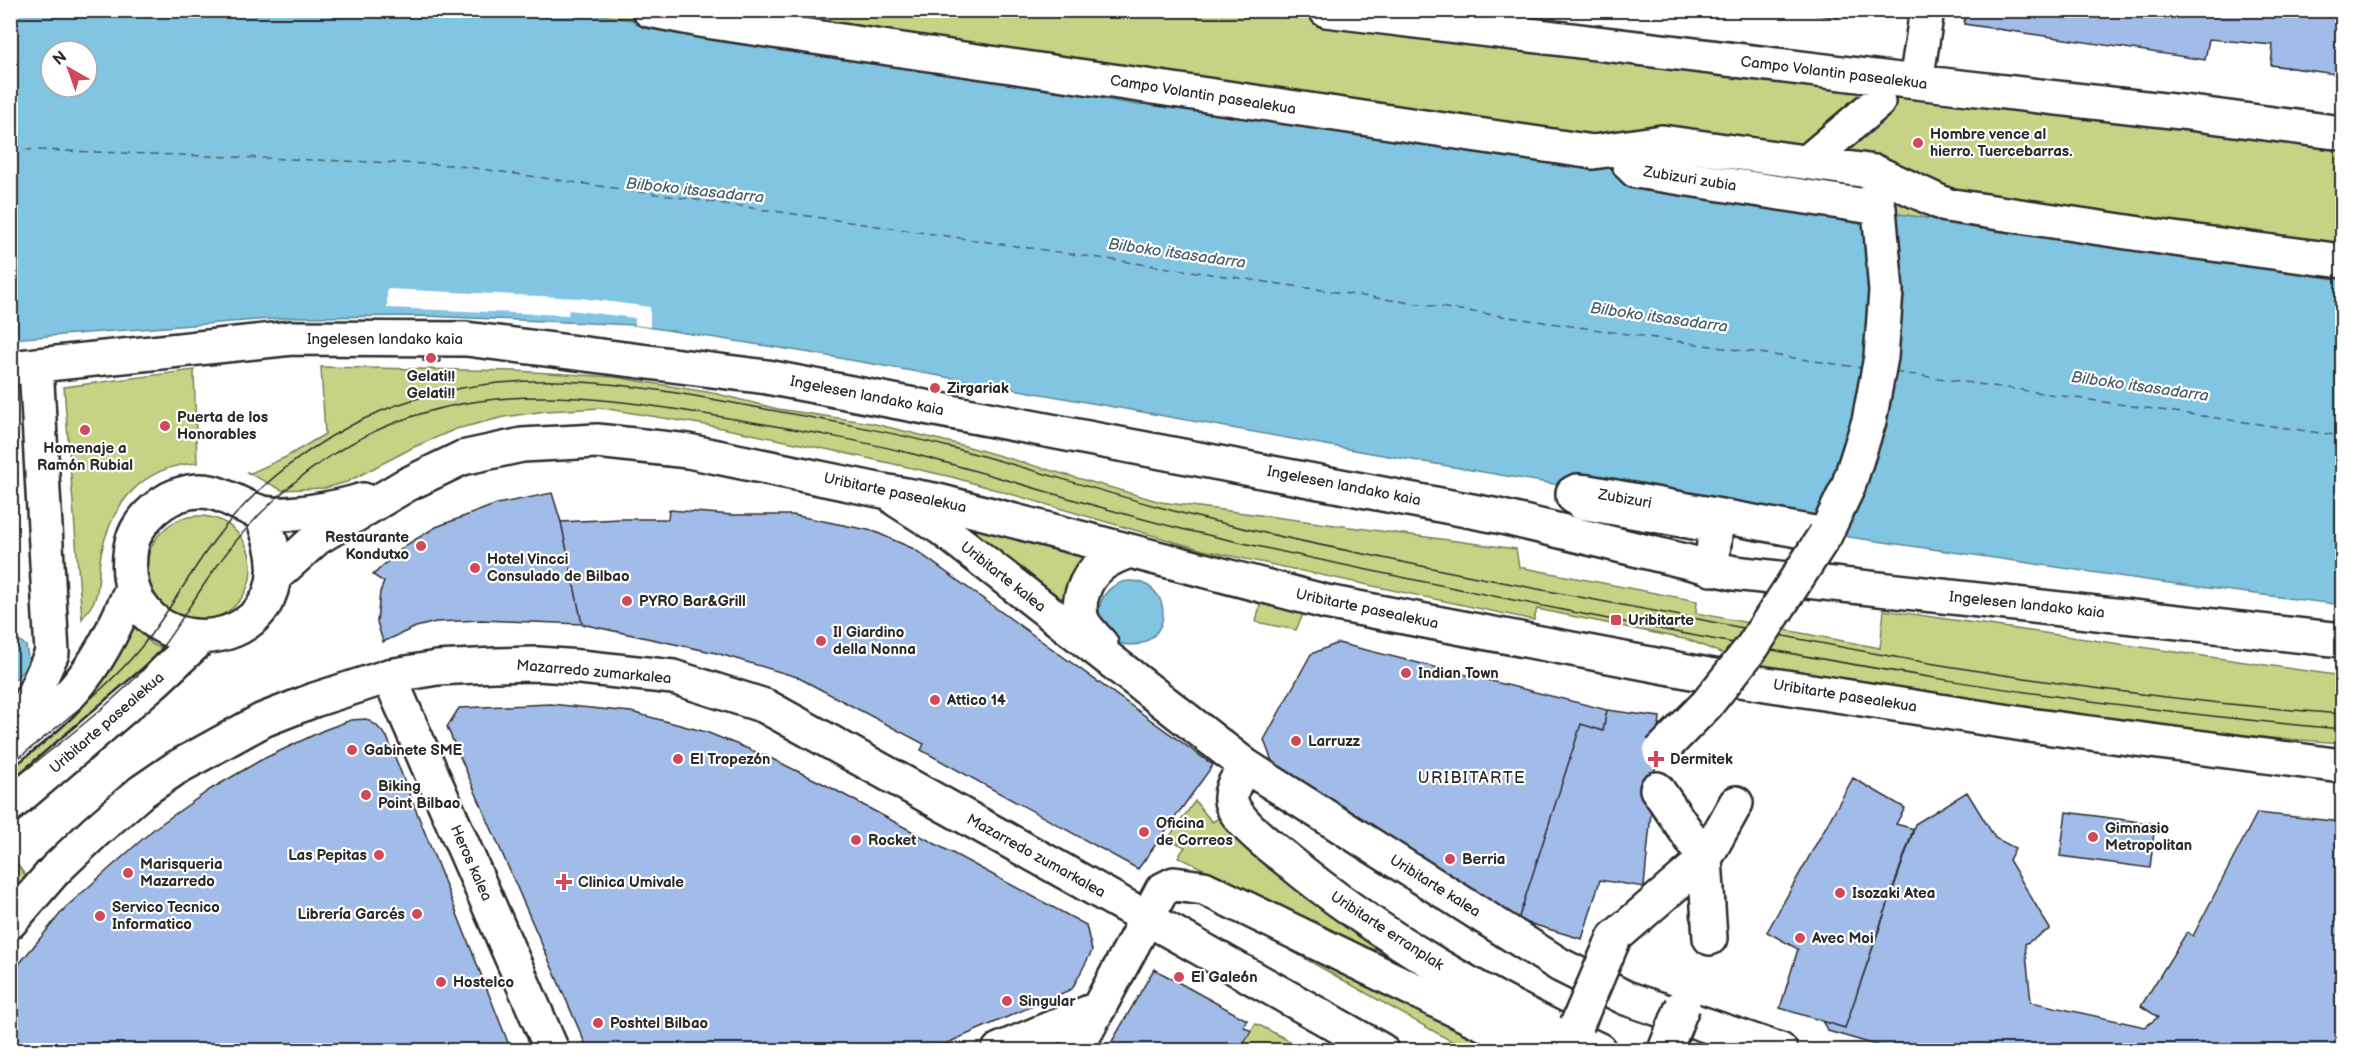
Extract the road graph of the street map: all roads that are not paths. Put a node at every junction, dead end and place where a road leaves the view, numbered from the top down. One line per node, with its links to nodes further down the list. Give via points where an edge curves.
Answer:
1 (649, 10): 9 (street, Campo Volantin pasealekua, via 1593,152 1662,142)
2 (1326, 10): 4 (street, Campo Volantin pasealekua)
3 (1927, 10): 5 (street)
4 (1535, 24): 5 (street, Campo Volantin pasealekua)
5 (1916, 82): 7 (street, Campo Volantin pasealekua)
6 (1878, 102): 8 (street, Campo Volantin pasealekua)
7 (2343, 133)
8 (1807, 162): 9 (street, Campo Volantin pasealekua); 10 (street, Campo Volantin pasealekua, via 1875,172 1946,205)
9 (1755, 165): 15 (street, Zubizuri zubia, via 1643,160 1629,164 1636,171 1877,202 1886,291 1881,357 1869,421 1848,487)
10 (2343, 261)
11 (23, 366): 17 (street, Ingelesen landako kaia, via 292,338 477,340 791,382 1498,516); 24 (street, via 52,653)
12 (406, 485): 13 (street, Uribitarte pasealekua, via 462,458 522,445 597,441 688,451); 14 (street, Uribitarte pasealekua, via 360,501 308,512); 18 (street, Uribitarte pasealekua, via 317,538)
13 (882, 491): 16 (street, Uribitarte pasealekua, via 934,500); 22 (street, Uribitarte kalea, via 941,528)
14 (261, 513): 18 (street, via 274,555); 19 (street, via 224,495 201,491 178,495 158,506 142,522 132,543 128,566)
15 (1825, 535): 17 (street, Zubizuri, via 1588,492 1573,493 1581,502 1732,528); 26 (street, bridge, via 1753,645 1707,704)
16 (1129, 551): 22 (street, Uribitarte kalea, via 1100,566 1089,579 1079,611); 28 (street, Uribitarte pasealekua, via 1326,602 1708,675 2029,725)
17 (1727, 571): 21 (street, Ingelesen landako kaia)
18 (274, 577): 20 (street, via 268,596 256,613 221,635)
19 (132, 588): 20 (street, via 138,602 158,624); 25 (street, via 113,632 81,682)
20 (201, 638): 31 (street, Uribitarte pasealekua)
21 (2343, 640)
22 (1120, 668): 27 (street, Uribitarte kalea)
23 (389, 676): 33 (street, Mazarredo zumarkalea, via 437,668 538,664 673,677 765,706); 34 (street, Mazarredo zumarkalea, via 263,720 176,768 96,831 55,870); 39 (street, Heros kalea)
24 (30, 704)
25 (10, 747)
26 (1660, 752)
27 (1246, 765): 38 (street, Uribitarte erranplak, via 1231,792 1233,807 1257,836 1313,882 1445,970); 45 (street, Uribitarte kalea, via 1575,973 1626,998)
28 (2343, 766)
29 (1657, 789): 32 (street)
30 (1736, 803): 32 (street)
31 (10, 805)
32 (1705, 859): 35 (street); 38 (street, bridge, via 1614,938)
33 (1146, 919): 37 (street); 42 (street, Mazarredo zumarkalea); 43 (street, via 1168,887 1174,884 1204,888)
34 (10, 922)
35 (1710, 938)
36 (1683, 1005): 44 (street, bridge)
37 (1099, 1008): 40 (street); 41 (street)
38 (1583, 1038)
39 (552, 1050)
40 (999, 1050)
41 (1076, 1050)
42 (1381, 1050)
43 (1538, 1050)
44 (1665, 1050)
45 (1780, 1050)

